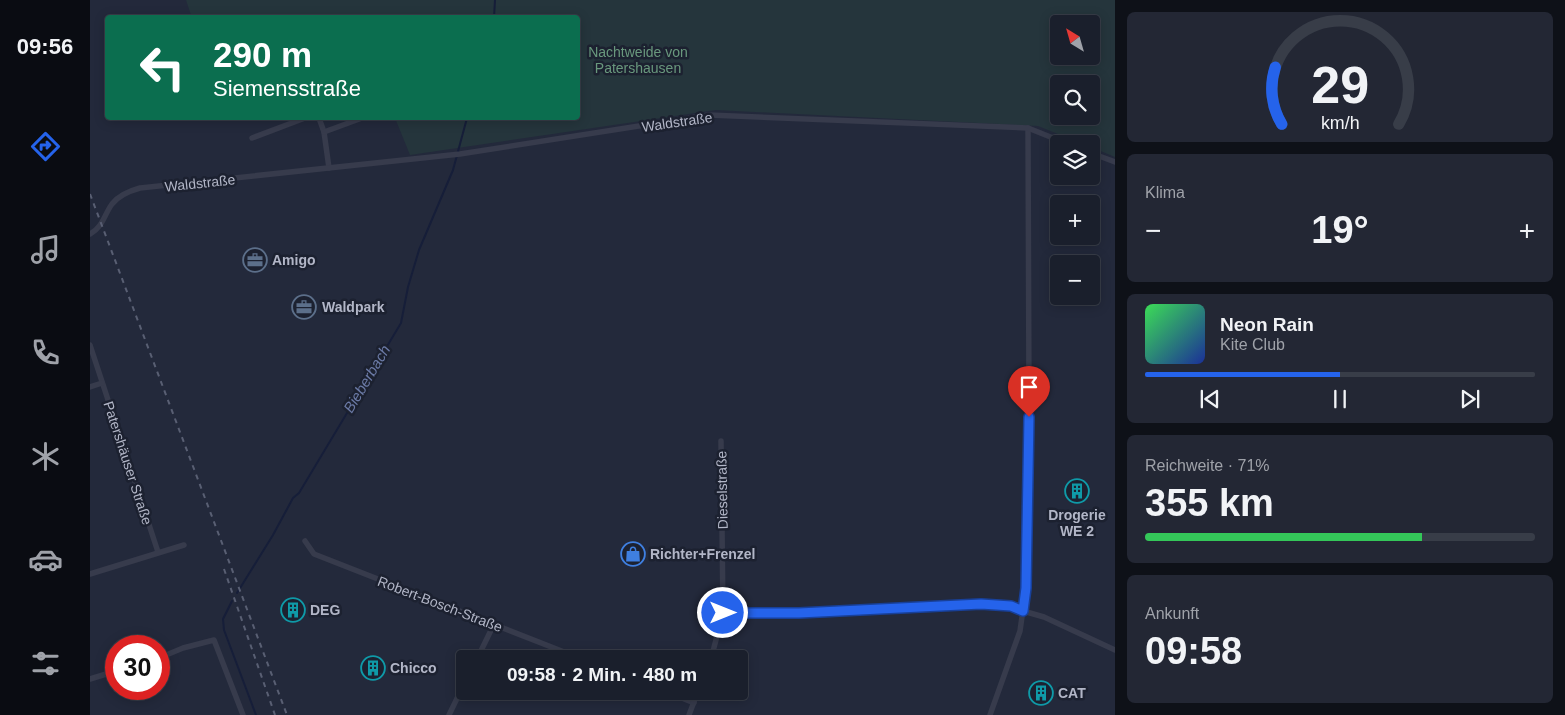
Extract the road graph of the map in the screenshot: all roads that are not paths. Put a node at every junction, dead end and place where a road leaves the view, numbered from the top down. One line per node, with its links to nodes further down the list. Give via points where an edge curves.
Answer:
1 (300, 120): 7 (street)
2 (320, 120): 5 (street)
3 (357, 120): 5 (street)
4 (1028, 128): 6 (street, Waldstraße); 10 (street, Waldstraße, via 709,116 460,154); 15 (street)
5 (324, 132): 10 (street)
6 (1050, 137)
7 (252, 138)
8 (1100, 156): 9 (street)
9 (1115, 162)
10 (329, 168): 11 (street, Waldstraße, via 140,188 118,198 100,226)
11 (90, 234)
12 (90, 345): 13 (street, Patershäuser Straße)
13 (102, 383): 14 (street); 20 (street, Patershäuser Straße)
14 (90, 387)
15 (1029, 398)
16 (1029, 417): 22 (street)
17 (721, 440): 23 (street, Dieselstraße)
18 (305, 541): 24 (street, Robert-Bosch-Straße, via 314,554)
19 (184, 544): 20 (street)
20 (158, 552): 21 (street)
21 (90, 574)
22 (1023, 611): 23 (street, via 1011,606 981,604 799,613); 28 (street, via 1044,617); 39 (street, via 1020,631)
23 (723, 613): 27 (street, Dieselstraße)
24 (494, 624): 25 (street); 26 (street, Robert-Bosch-Straße)
25 (481, 650)
26 (559, 650)
27 (713, 650)
28 (1115, 650)
29 (170, 653): 36 (street, via 214,640)
30 (105, 674): 31 (street)
31 (90, 679)
32 (456, 700): 37 (street)
33 (687, 700): 35 (street)
34 (695, 700): 35 (street)
35 (694, 703): 38 (street)
36 (243, 715)
37 (449, 715)
38 (689, 715)
39 (990, 715)

